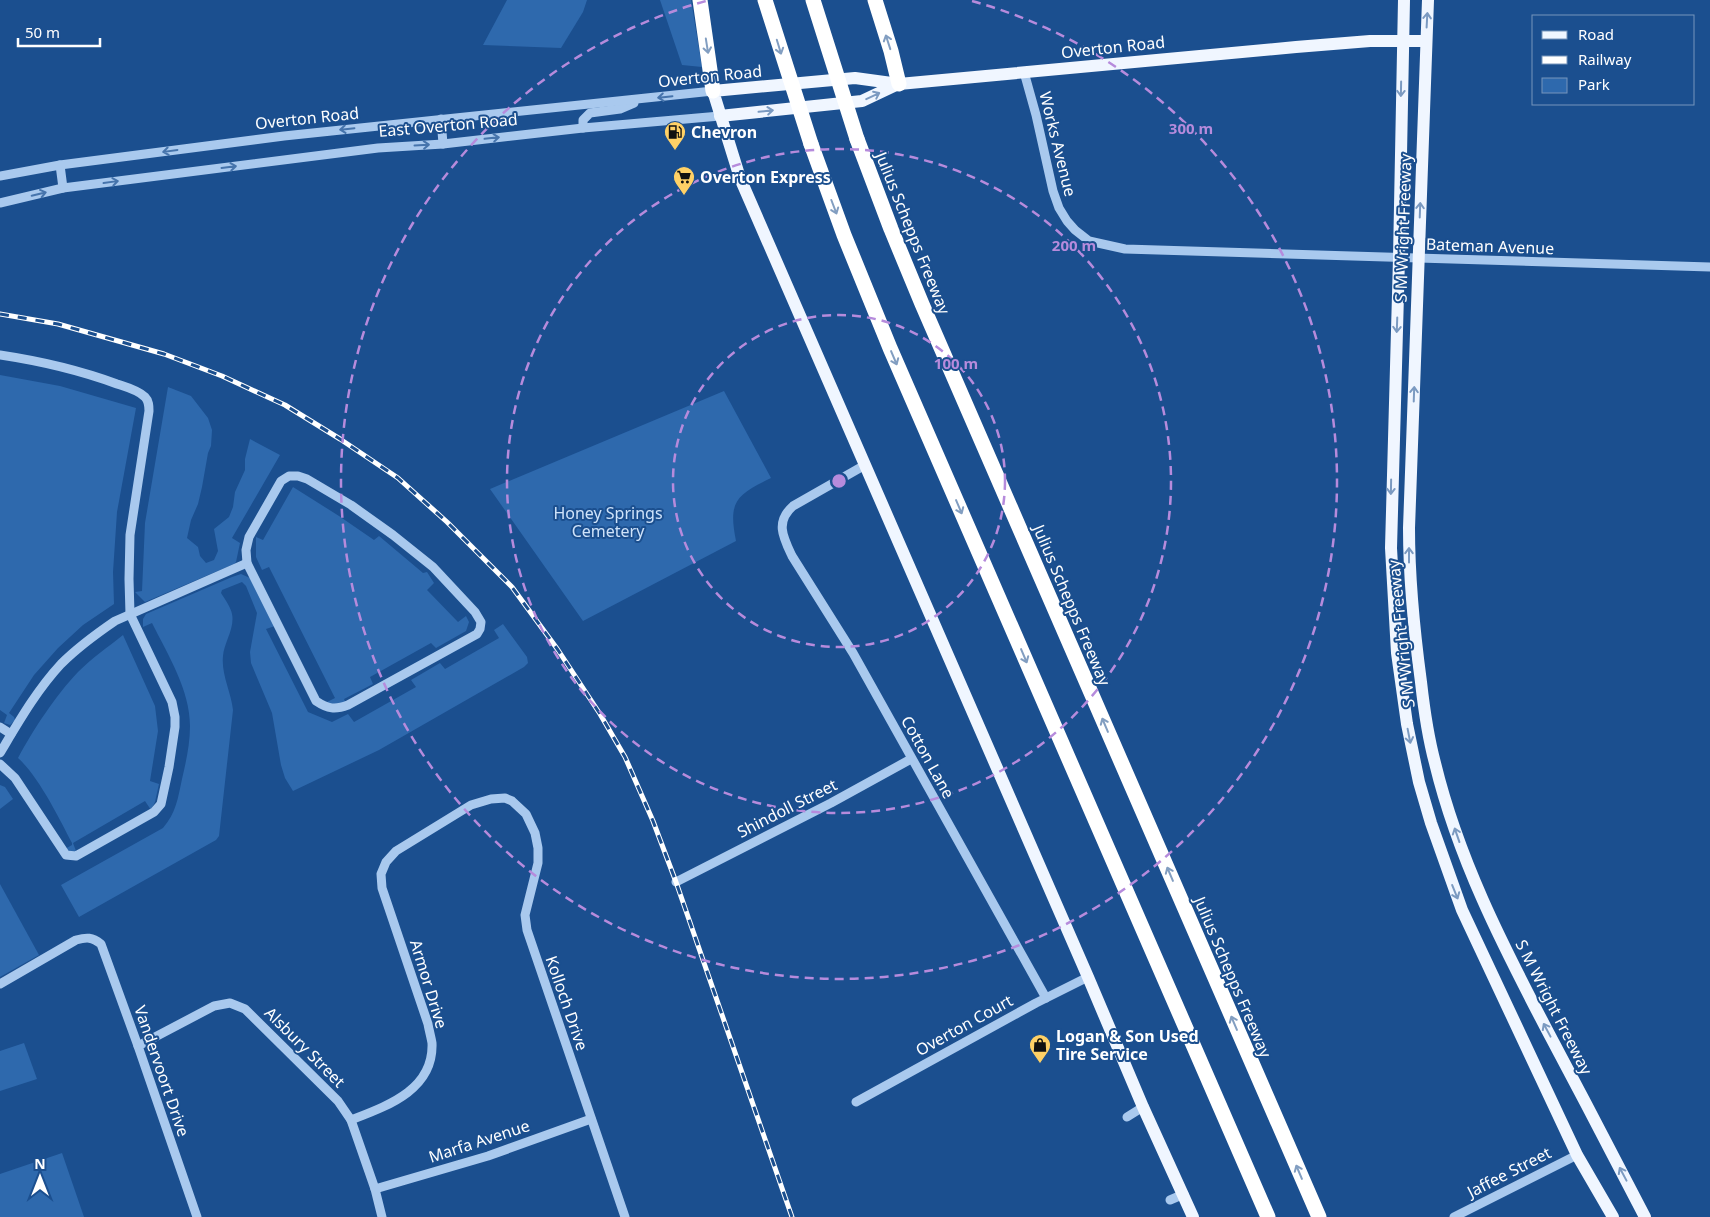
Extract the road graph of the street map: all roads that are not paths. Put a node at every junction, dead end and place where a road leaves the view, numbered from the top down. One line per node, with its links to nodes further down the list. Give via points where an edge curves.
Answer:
1 (700, 0): 11 (highway, one-way to 11)
2 (765, 0): 49 (highway, one-way to 49, bridge, via 811,144 887,341)
3 (813, 0): 54 (highway, Julius Schepps Freeway, one-way to 3, bridge, via 922,304 858,139)
4 (875, 0): 10 (highway, one-way to 4)
5 (1404, 0): 7 (main road, S M Wright Freeway)
6 (1428, 0): 8 (main road, S M Wright Freeway, one-way to 6)
7 (1402, 40): 8 (main road, Overton Road); 9 (main road, Overton Road); 22 (main road, S M Wright Freeway, one-way to 22)
8 (1426, 41): 23 (main road, S M Wright Freeway, one-way to 8)
9 (1024, 72): 10 (main road, Overton Road); 21 (street, Works Avenue, via 1059,208 1075,230)
10 (898, 84): 11 (main road, Overton Road, via 855,78); 13 (main road, East Overton Road, one-way to 10, via 862,101)
11 (713, 92): 12 (street, Overton Road, one-way to 12); 13 (main road)
12 (644, 99): 14 (street, Overton Road); 15 (street, via 620,109 590,113 583,120)
13 (720, 116): 15 (street, East Overton Road); 26 (main road, via 740,178)
14 (441, 119): 16 (street); 17 (street, Overton Road, one-way to 17)
15 (583, 128): 16 (street, East Overton Road, one-way to 15)
16 (443, 144): 19 (street, East Overton Road, one-way to 16, via 378,148)
17 (60, 165): 18 (street, Overton Road); 19 (street)
18 (0, 176)
19 (63, 188): 20 (street, East Overton Road, one-way to 19)
20 (0, 203)
21 (1090, 241): 22 (street, Bateman Avenue, via 1125,250)
22 (1399, 258): 23 (street, Bateman Avenue); 45 (main road, S M Wright Freeway, one-way to 45, via 1391,548 1397,653 1409,735 1421,790 1450,880)
23 (1418, 258): 24 (street, Bateman Avenue); 57 (main road, S M Wright Freeway, one-way to 23, via 1509,958 1462,850 1434,763 1414,636 1409,571)
24 (1710, 268)
25 (0, 355): 28 (street, via 86,373 135,390 148,402 130,535)
26 (865, 465): 32 (street, Cotton Lane, via 793,506 786,512 782,532 792,556 853,653); 36 (main road)
27 (247, 563): 27 (street, via 249,537 281,481 289,476 298,476 351,505 433,567 476,612 480,628 477,634 348,705 337,710 325,708 316,701); 28 (street)
28 (130, 614): 30 (street, via 101,630 61,664); 33 (street, via 172,702 175,717 161,804 154,812 76,856 66,855 15,778)
29 (0, 727): 30 (street)
30 (11, 734): 31 (street)
31 (0, 754)
32 (911, 759): 35 (street, Shindoll Street); 38 (street, Cotton Lane)
33 (0, 764)
34 (512, 800): 43 (street, Kolloch Drive, via 526,814 538,848 538,863 527,900 527,930); 44 (street, Armor Drive, via 490,799 471,805 396,851 386,862 381,874 382,888 428,1024 431,1060 425,1076 410,1091 389,1105)
35 (676, 882)
36 (1088, 976): 38 (street, Overton Court); 41 (main road)
37 (0, 984): 39 (street, Vandervoort Drive, via 76,940 94,939 101,944)
38 (1046, 998): 40 (street, Overton Court)
39 (138, 1046): 44 (street, Alsbury Street, via 214,1006 230,1003 245,1009 338,1101); 50 (street, Vandervoort Drive)
40 (856, 1102)
41 (1143, 1107): 42 (street); 47 (main road)
42 (1127, 1117)
43 (591, 1119): 46 (street, Marfa Avenue, via 488,1156); 52 (street, Kolloch Drive)
44 (351, 1120): 46 (street, Alsbury Street)
45 (1577, 1155): 55 (street, Jaffee Street); 56 (main road, S M Wright Freeway)
46 (375, 1189): 51 (street, Alsbury Street)
47 (1184, 1194): 48 (street); 53 (main road)
48 (1170, 1200)
49 (1265, 1214)
50 (197, 1217)
51 (382, 1217)
52 (625, 1217)
53 (1194, 1217)
54 (1319, 1217)
55 (1454, 1217)
56 (1613, 1217)
57 (1645, 1217)

